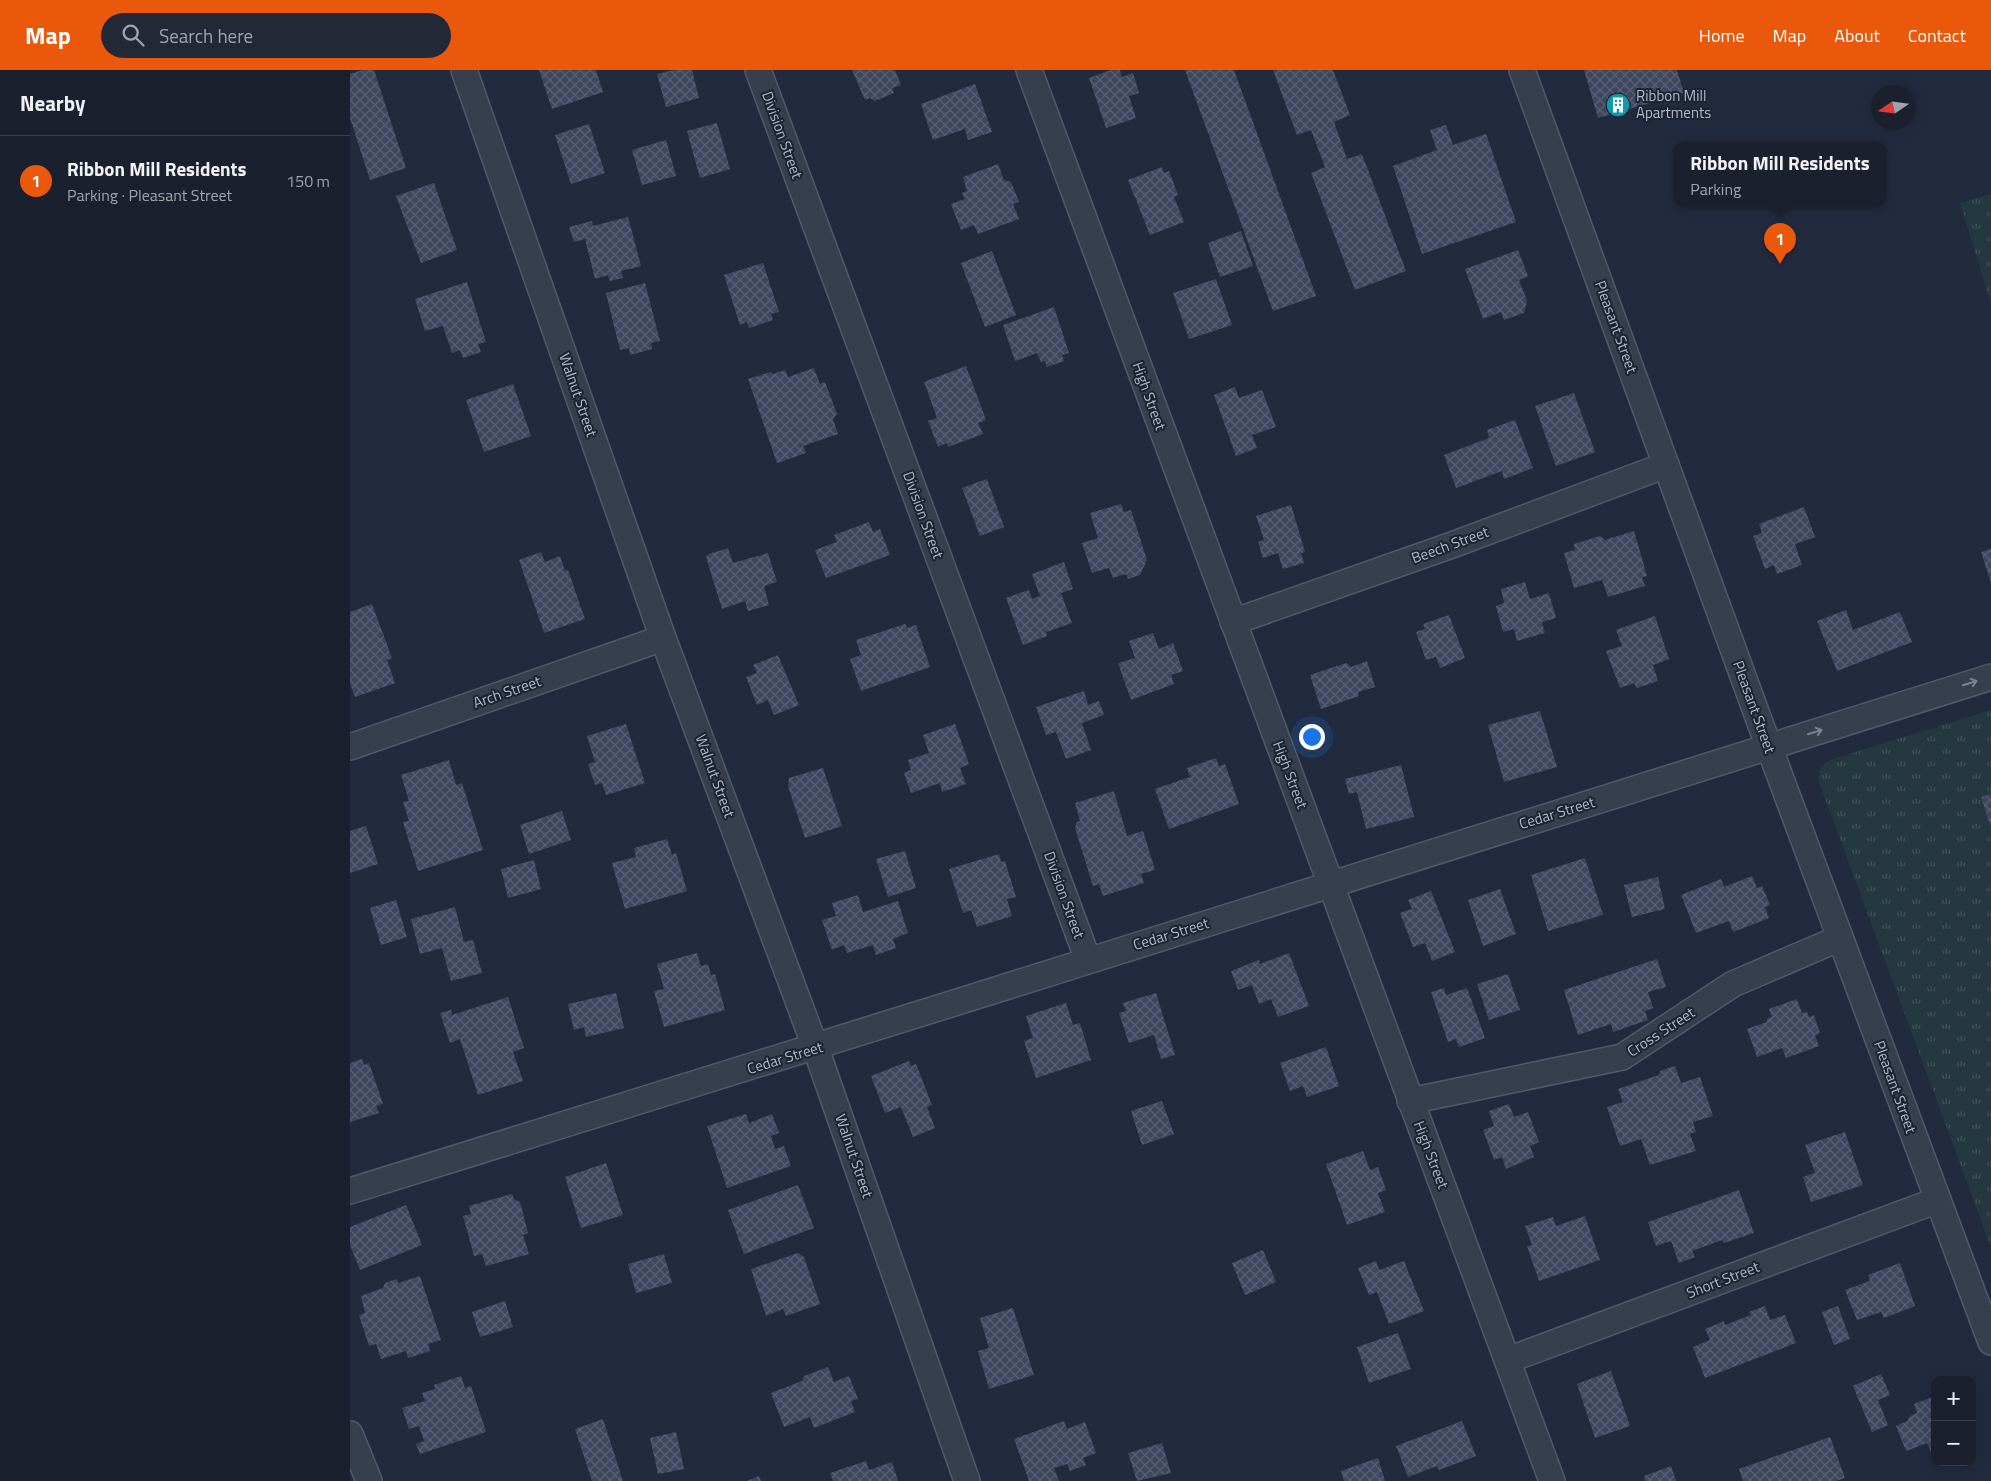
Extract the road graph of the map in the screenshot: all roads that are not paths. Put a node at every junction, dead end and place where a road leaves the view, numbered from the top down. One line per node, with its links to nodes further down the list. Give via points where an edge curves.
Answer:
1 (464, 70): 7 (street, Walnut Street)
2 (758, 70): 13 (street, Division Street)
3 (1029, 70): 6 (street, High Street)
4 (1522, 70): 5 (street, Pleasant Street)
5 (1666, 465): 6 (street, Beech Street); 9 (street, Pleasant Street)
6 (1233, 622): 11 (street, High Street)
7 (663, 638): 10 (street, Arch Street); 14 (street, Walnut Street)
8 (1991, 677): 9 (street, Cedar Street, one-way to 8)
9 (1768, 746): 11 (street, Cedar Street); 12 (street, Pleasant Street)
10 (350, 747)
11 (1331, 884): 13 (street, Cedar Street); 15 (street, High Street)
12 (1840, 938): 15 (street, Cross Street, via 1733,984 1622,1057); 17 (street, Pleasant Street)
13 (1088, 960): 14 (street, Cedar Street)
14 (816, 1048): 16 (street, Cedar Street); 22 (street, Walnut Street)
15 (1410, 1101): 19 (street, High Street)
16 (350, 1192)
17 (1938, 1200): 18 (street, Pleasant Street); 19 (street, Short Street)
18 (1991, 1342)
19 (1508, 1360): 23 (street, High Street)
20 (350, 1434): 21 (street)
21 (369, 1481)
22 (967, 1481)
23 (1552, 1481)

